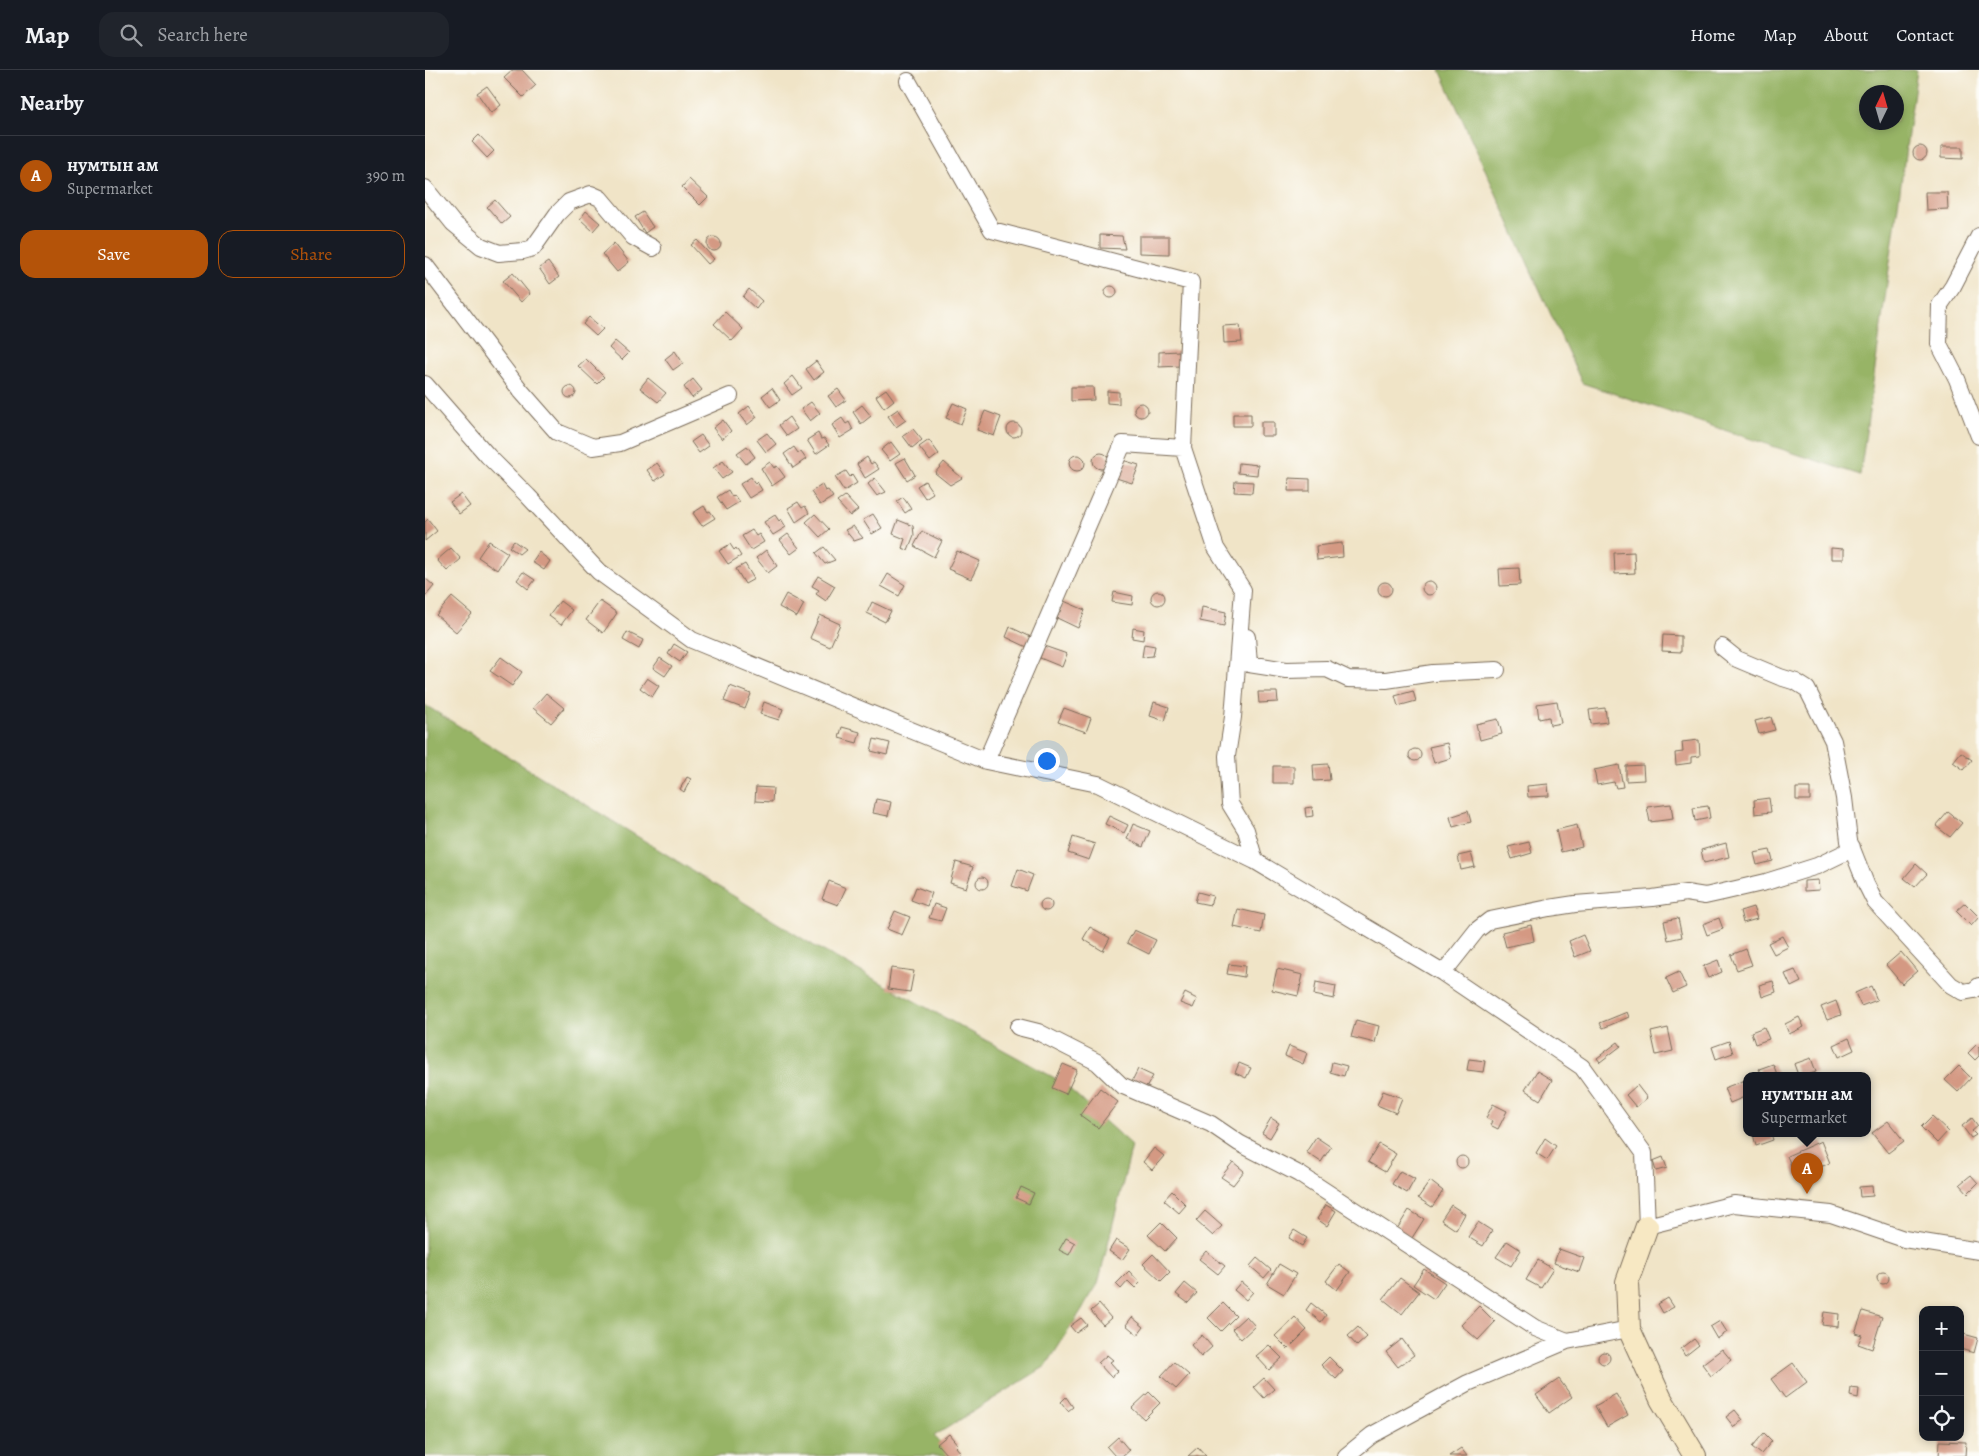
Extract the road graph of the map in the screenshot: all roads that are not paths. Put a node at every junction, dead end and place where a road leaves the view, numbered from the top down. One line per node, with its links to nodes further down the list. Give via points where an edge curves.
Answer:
1 (908, 81): 9 (street, via 992,230 1191,282)
2 (425, 188): 4 (street, via 453,223 481,246 499,253 533,248 569,202 591,194 600,198 633,237)
3 (1979, 236): 8 (street, via 1953,286 1939,305 1939,344)
4 (653, 248)
5 (425, 265): 7 (street, via 521,392 557,432 593,447 619,443)
6 (425, 384): 13 (street, via 487,456 599,572 692,640)
7 (730, 396)
8 (1979, 436)
9 (1183, 448): 10 (street, via 1216,548); 13 (street, via 1123,444)
10 (1243, 590): 12 (street, via 1249,664 1286,670 1327,669 1349,679 1386,680 1433,673); 15 (street, via 1227,756 1230,804 1246,830)
11 (1723, 648): 14 (street, via 1737,659 1807,689 1833,741)
12 (1497, 670)
13 (985, 761): 15 (street, via 1098,784)
14 (1852, 847): 16 (street, via 1817,866 1705,896 1686,893 1575,904 1490,920 1477,930); 17 (street, via 1875,902 1951,985 1963,992)
15 (1255, 861): 16 (street)
16 (1443, 973): 19 (street, via 1582,1067 1644,1153)
17 (1979, 986)
18 (1018, 1027): 22 (street, via 1038,1032 1097,1062 1121,1085 1211,1124 1239,1143 1299,1174 1535,1328)
19 (1647, 1226): 20 (street, via 1734,1204 1831,1214 1904,1239); 21 (main road, via 1627,1282)
20 (1979, 1251)
21 (1629, 1329): 22 (street); 24 (main road, via 1661,1399)
22 (1567, 1341): 23 (street, via 1468,1383 1372,1435)
23 (1346, 1456)
24 (1695, 1456)

